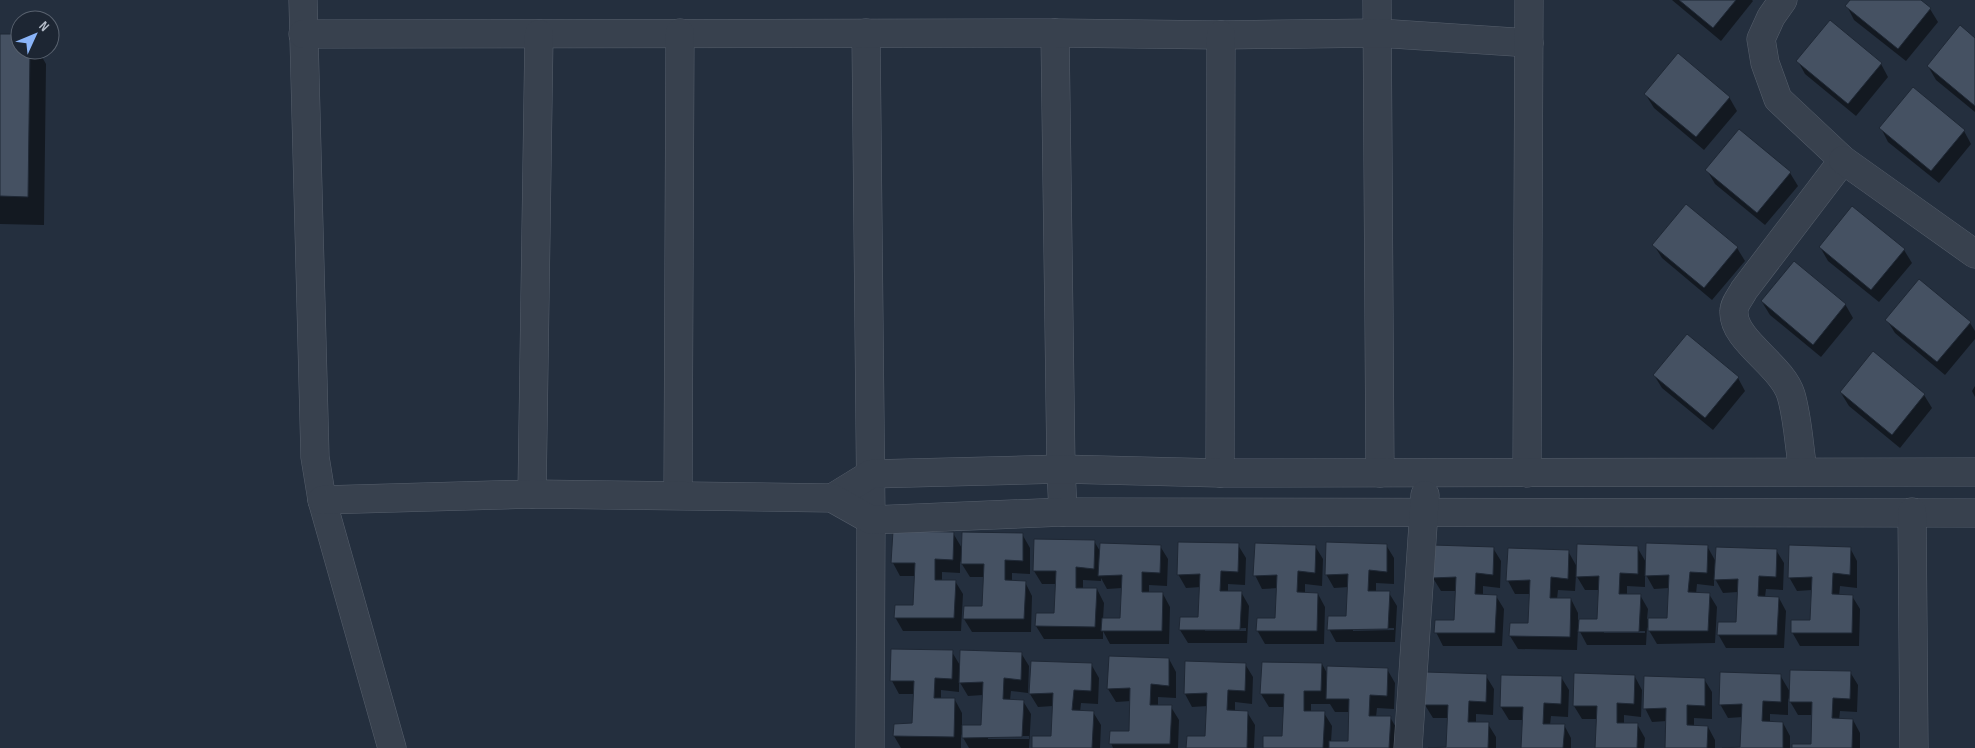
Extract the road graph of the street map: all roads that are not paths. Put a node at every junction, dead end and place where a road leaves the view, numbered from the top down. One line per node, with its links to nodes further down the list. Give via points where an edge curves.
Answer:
1 (303, 0): 8 (street)
2 (1377, 0): 7 (street)
3 (1529, 0): 12 (street)
4 (1784, 0): 13 (street, via 1771,17 1761,39 1765,63 1778,99)
5 (866, 33): 6 (street); 10 (street); 22 (street)
6 (1055, 33): 11 (street); 15 (street)
7 (1378, 33): 11 (street); 12 (street); 19 (street)
8 (302, 34): 9 (street); 26 (street, via 313,310 315,457)
9 (538, 34): 10 (street); 23 (street)
10 (680, 34): 24 (street)
11 (1221, 35): 18 (street)
12 (1529, 43): 21 (street)
13 (1843, 160): 14 (street); 16 (street, via 1744,290 1734,310 1737,324 1784,380 1791,395)
14 (1975, 254)
15 (1061, 469): 18 (street); 22 (street); 27 (street)
16 (1803, 471): 17 (street); 21 (street)
17 (1975, 472)
18 (1220, 473): 19 (street)
19 (1380, 473): 20 (street)
20 (1426, 473): 21 (street); 29 (street)
21 (1527, 473)
22 (871, 474): 25 (street); 31 (street)
23 (532, 494): 24 (street); 26 (street)
24 (678, 495): 25 (street)
25 (832, 498): 31 (street)
26 (322, 500): 32 (street)
27 (1063, 512): 29 (street); 31 (street)
28 (1912, 512): 29 (street); 30 (street); 35 (street)
29 (1425, 513): 34 (street)
30 (1975, 513)
31 (871, 520): 33 (street)
32 (392, 748)
33 (870, 748)
34 (1408, 748)
35 (1914, 748)

